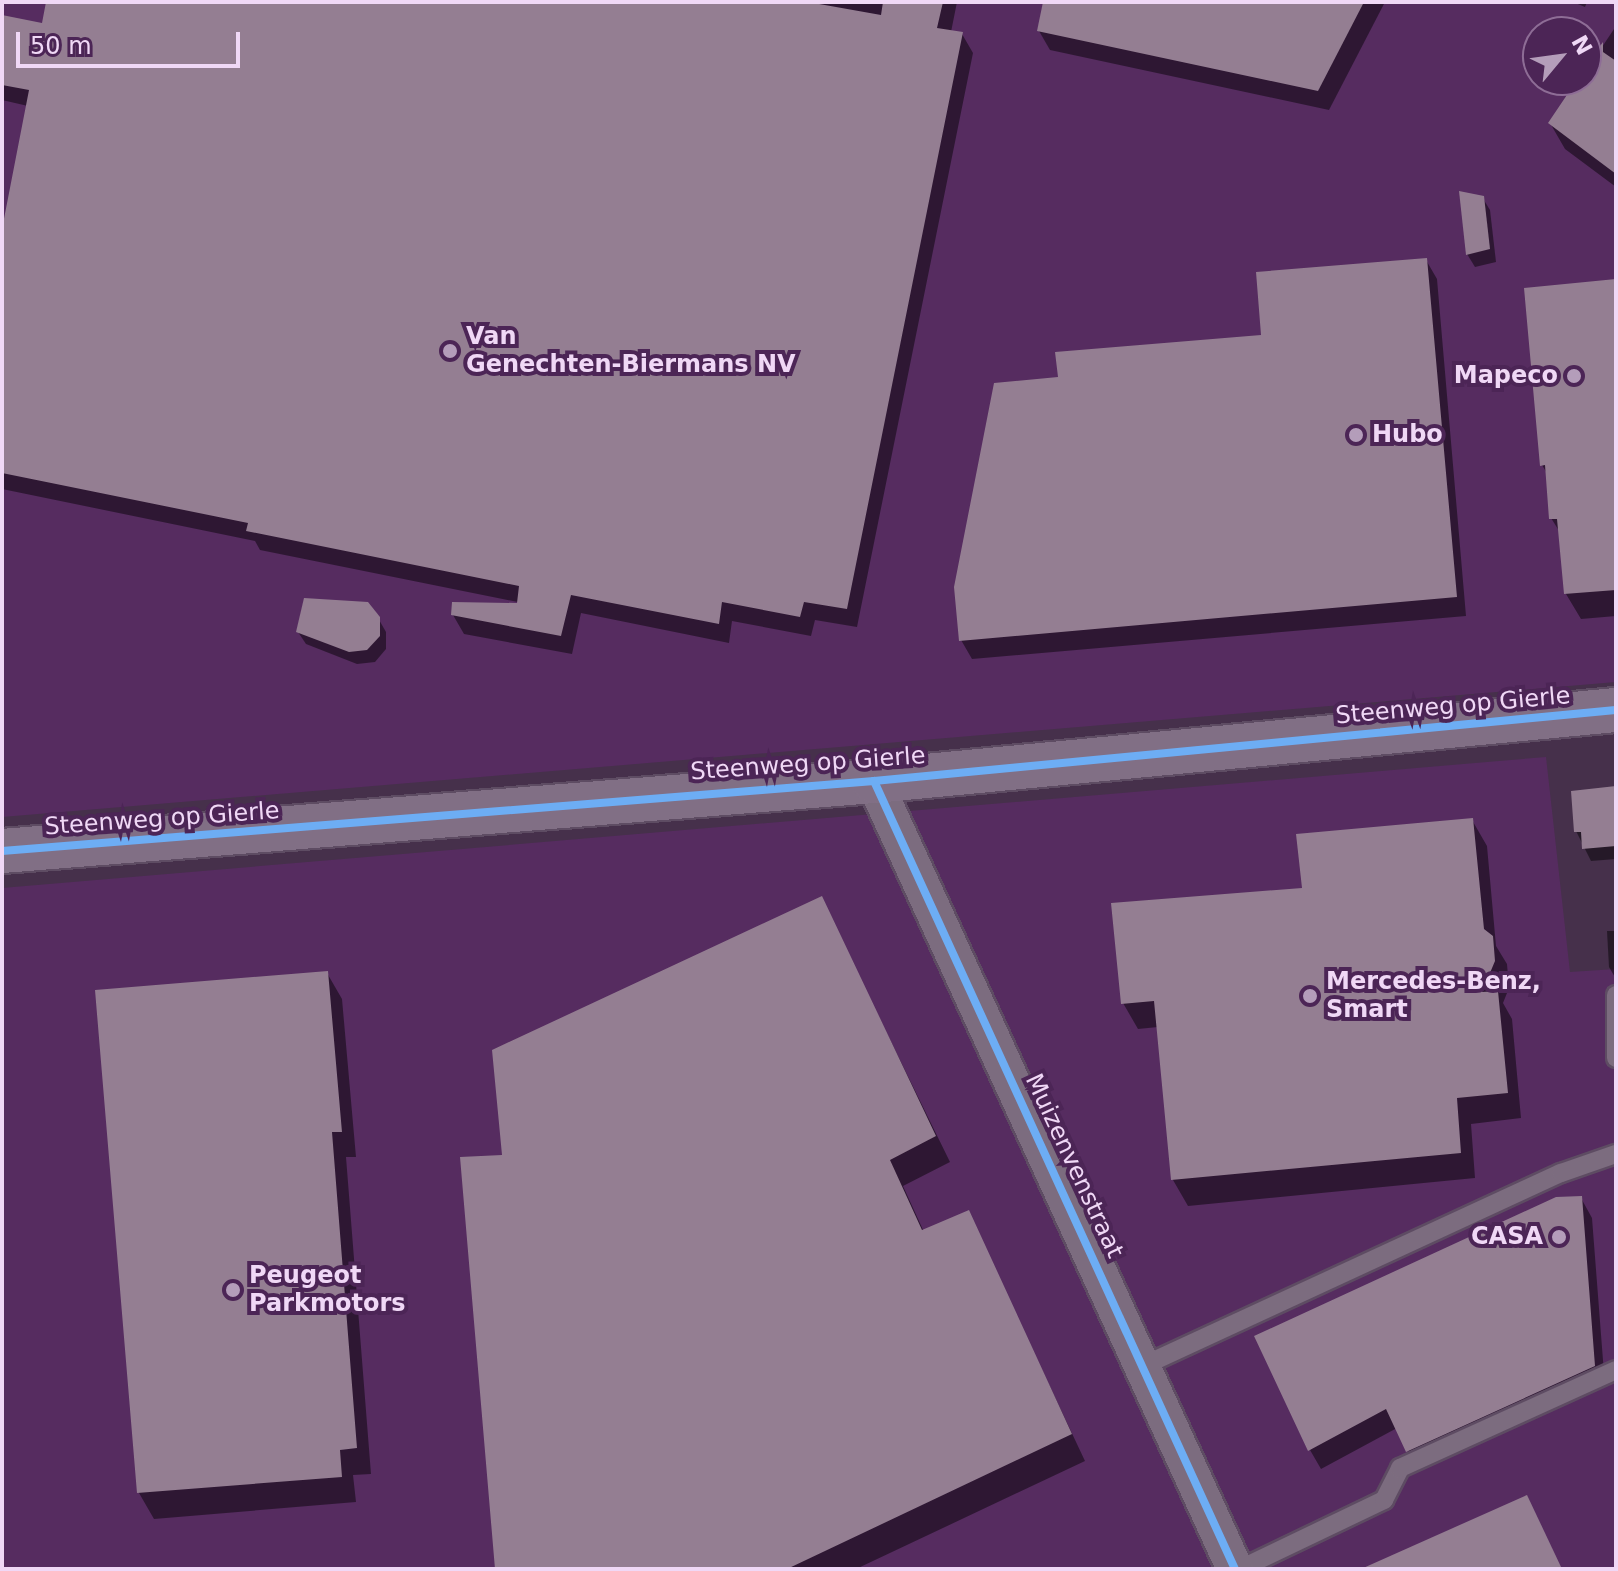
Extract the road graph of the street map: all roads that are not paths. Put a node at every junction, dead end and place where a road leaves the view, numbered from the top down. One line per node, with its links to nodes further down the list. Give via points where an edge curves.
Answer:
1 (1616, 710): 2 (main road, Steenweg op Gierle)
2 (874, 781): 3 (main road, Steenweg op Gierle); 7 (street, Muizenvenstraat)
3 (2, 851)
4 (1616, 995): 5 (lane)
5 (1616, 1058)
6 (1616, 1154): 7 (lane, via 1561,1173)
7 (1145, 1365): 9 (street, Muizenvenstraat)
8 (1616, 1370): 9 (lane, via 1400,1468 1384,1500)
9 (1238, 1569)

